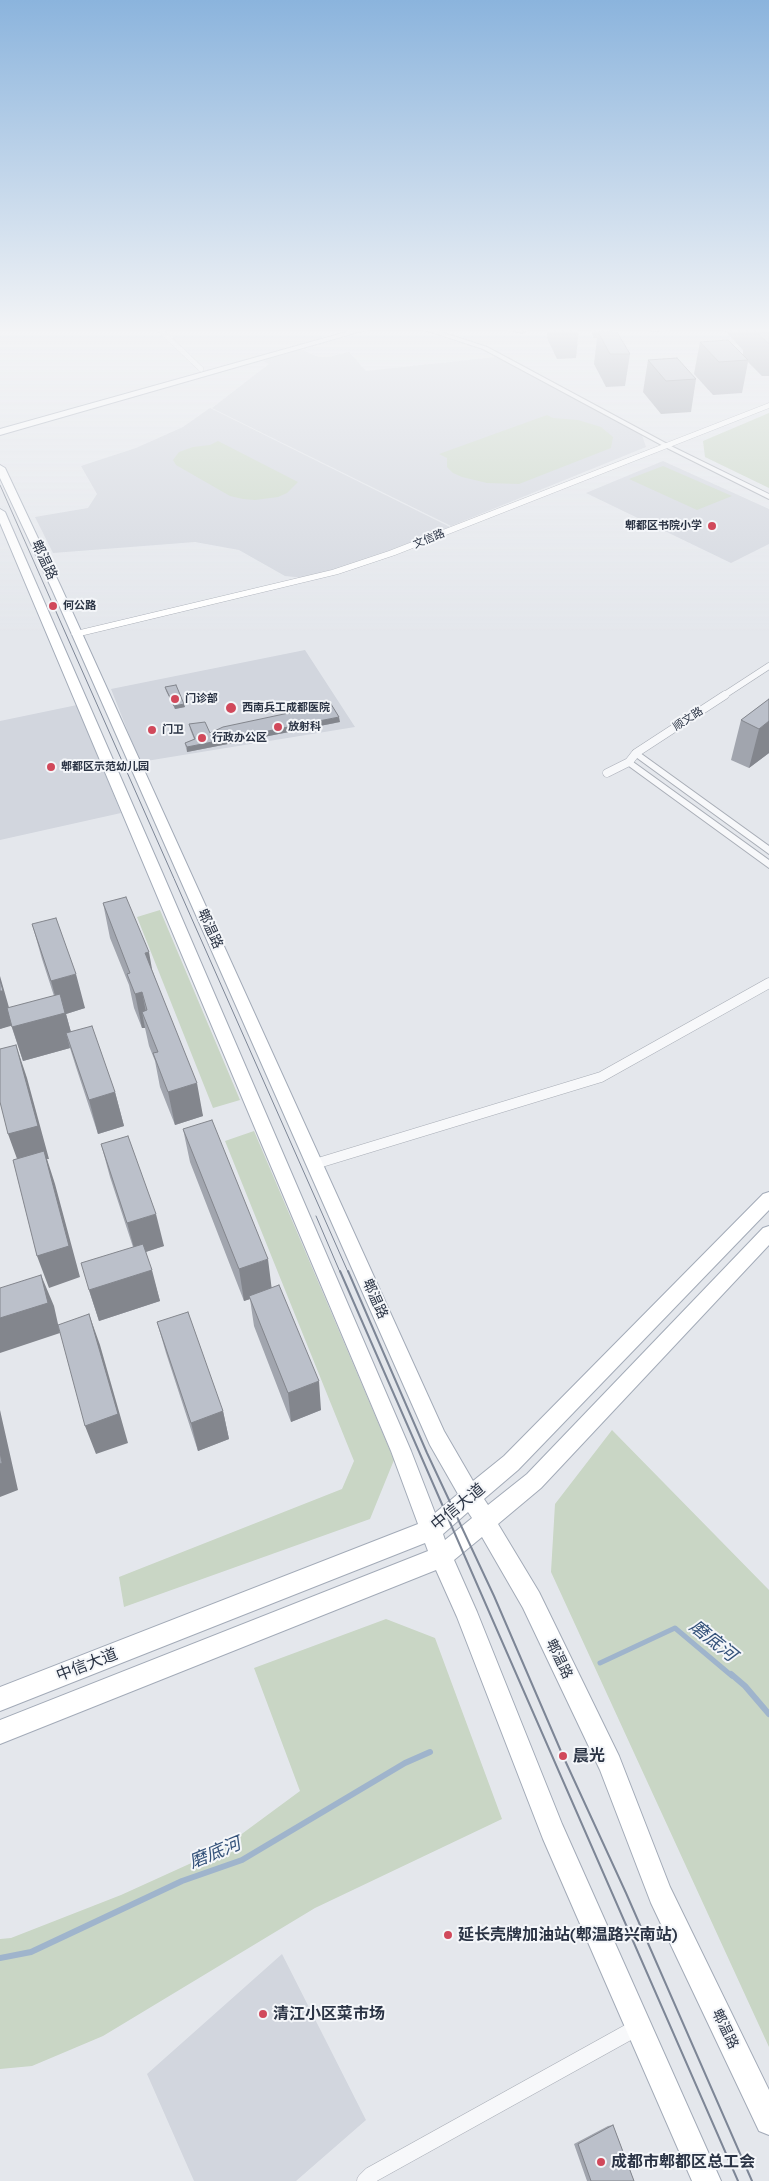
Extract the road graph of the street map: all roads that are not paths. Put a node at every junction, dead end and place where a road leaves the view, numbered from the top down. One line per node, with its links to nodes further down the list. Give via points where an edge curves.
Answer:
1 (643, 431): 5 (street)
2 (644, 431): 5 (street)
3 (704, 431): 5 (main road)
4 (709, 431): 5 (main road)
5 (670, 445): 7 (street); 8 (street); 10 (main road, via 397,556 291,588)
6 (0, 468): 10 (main road, 郫温路)
7 (769, 492)
8 (769, 497)
9 (0, 512): 22 (main road, 郫温路, via 401,1451)
10 (77, 635): 17 (main road, 郫温路)
11 (769, 666): 12 (street, 顺文路)
12 (632, 758): 13 (street, 顺文路); 14 (street); 15 (street)
13 (607, 772)
14 (769, 851)
15 (769, 865)
16 (769, 983): 17 (street, via 600,1077)
17 (315, 1164): 20 (main road, 郫温路, via 437,1438)
18 (769, 1199): 20 (main road, 中信大道, via 511,1463)
19 (769, 1233): 21 (main road, 中信大道, via 534,1481)
20 (470, 1497): 21 (main road, 郫温路); 22 (main road, 中信大道)
21 (484, 1521): 23 (main road, 中信大道); 27 (main road, 郫温路, via 531,1600 610,1765 660,1894)
22 (431, 1530): 23 (main road, 郫温路); 24 (main road, 中信大道)
23 (441, 1557): 25 (main road, 中信大道); 26 (main road, 郫温路, via 552,1830)
24 (0, 1699)
25 (0, 1732)
26 (639, 2026): 28 (street, via 370,2175); 29 (main road, 郫温路)
27 (769, 2121)
28 (365, 2181)
29 (707, 2181)

